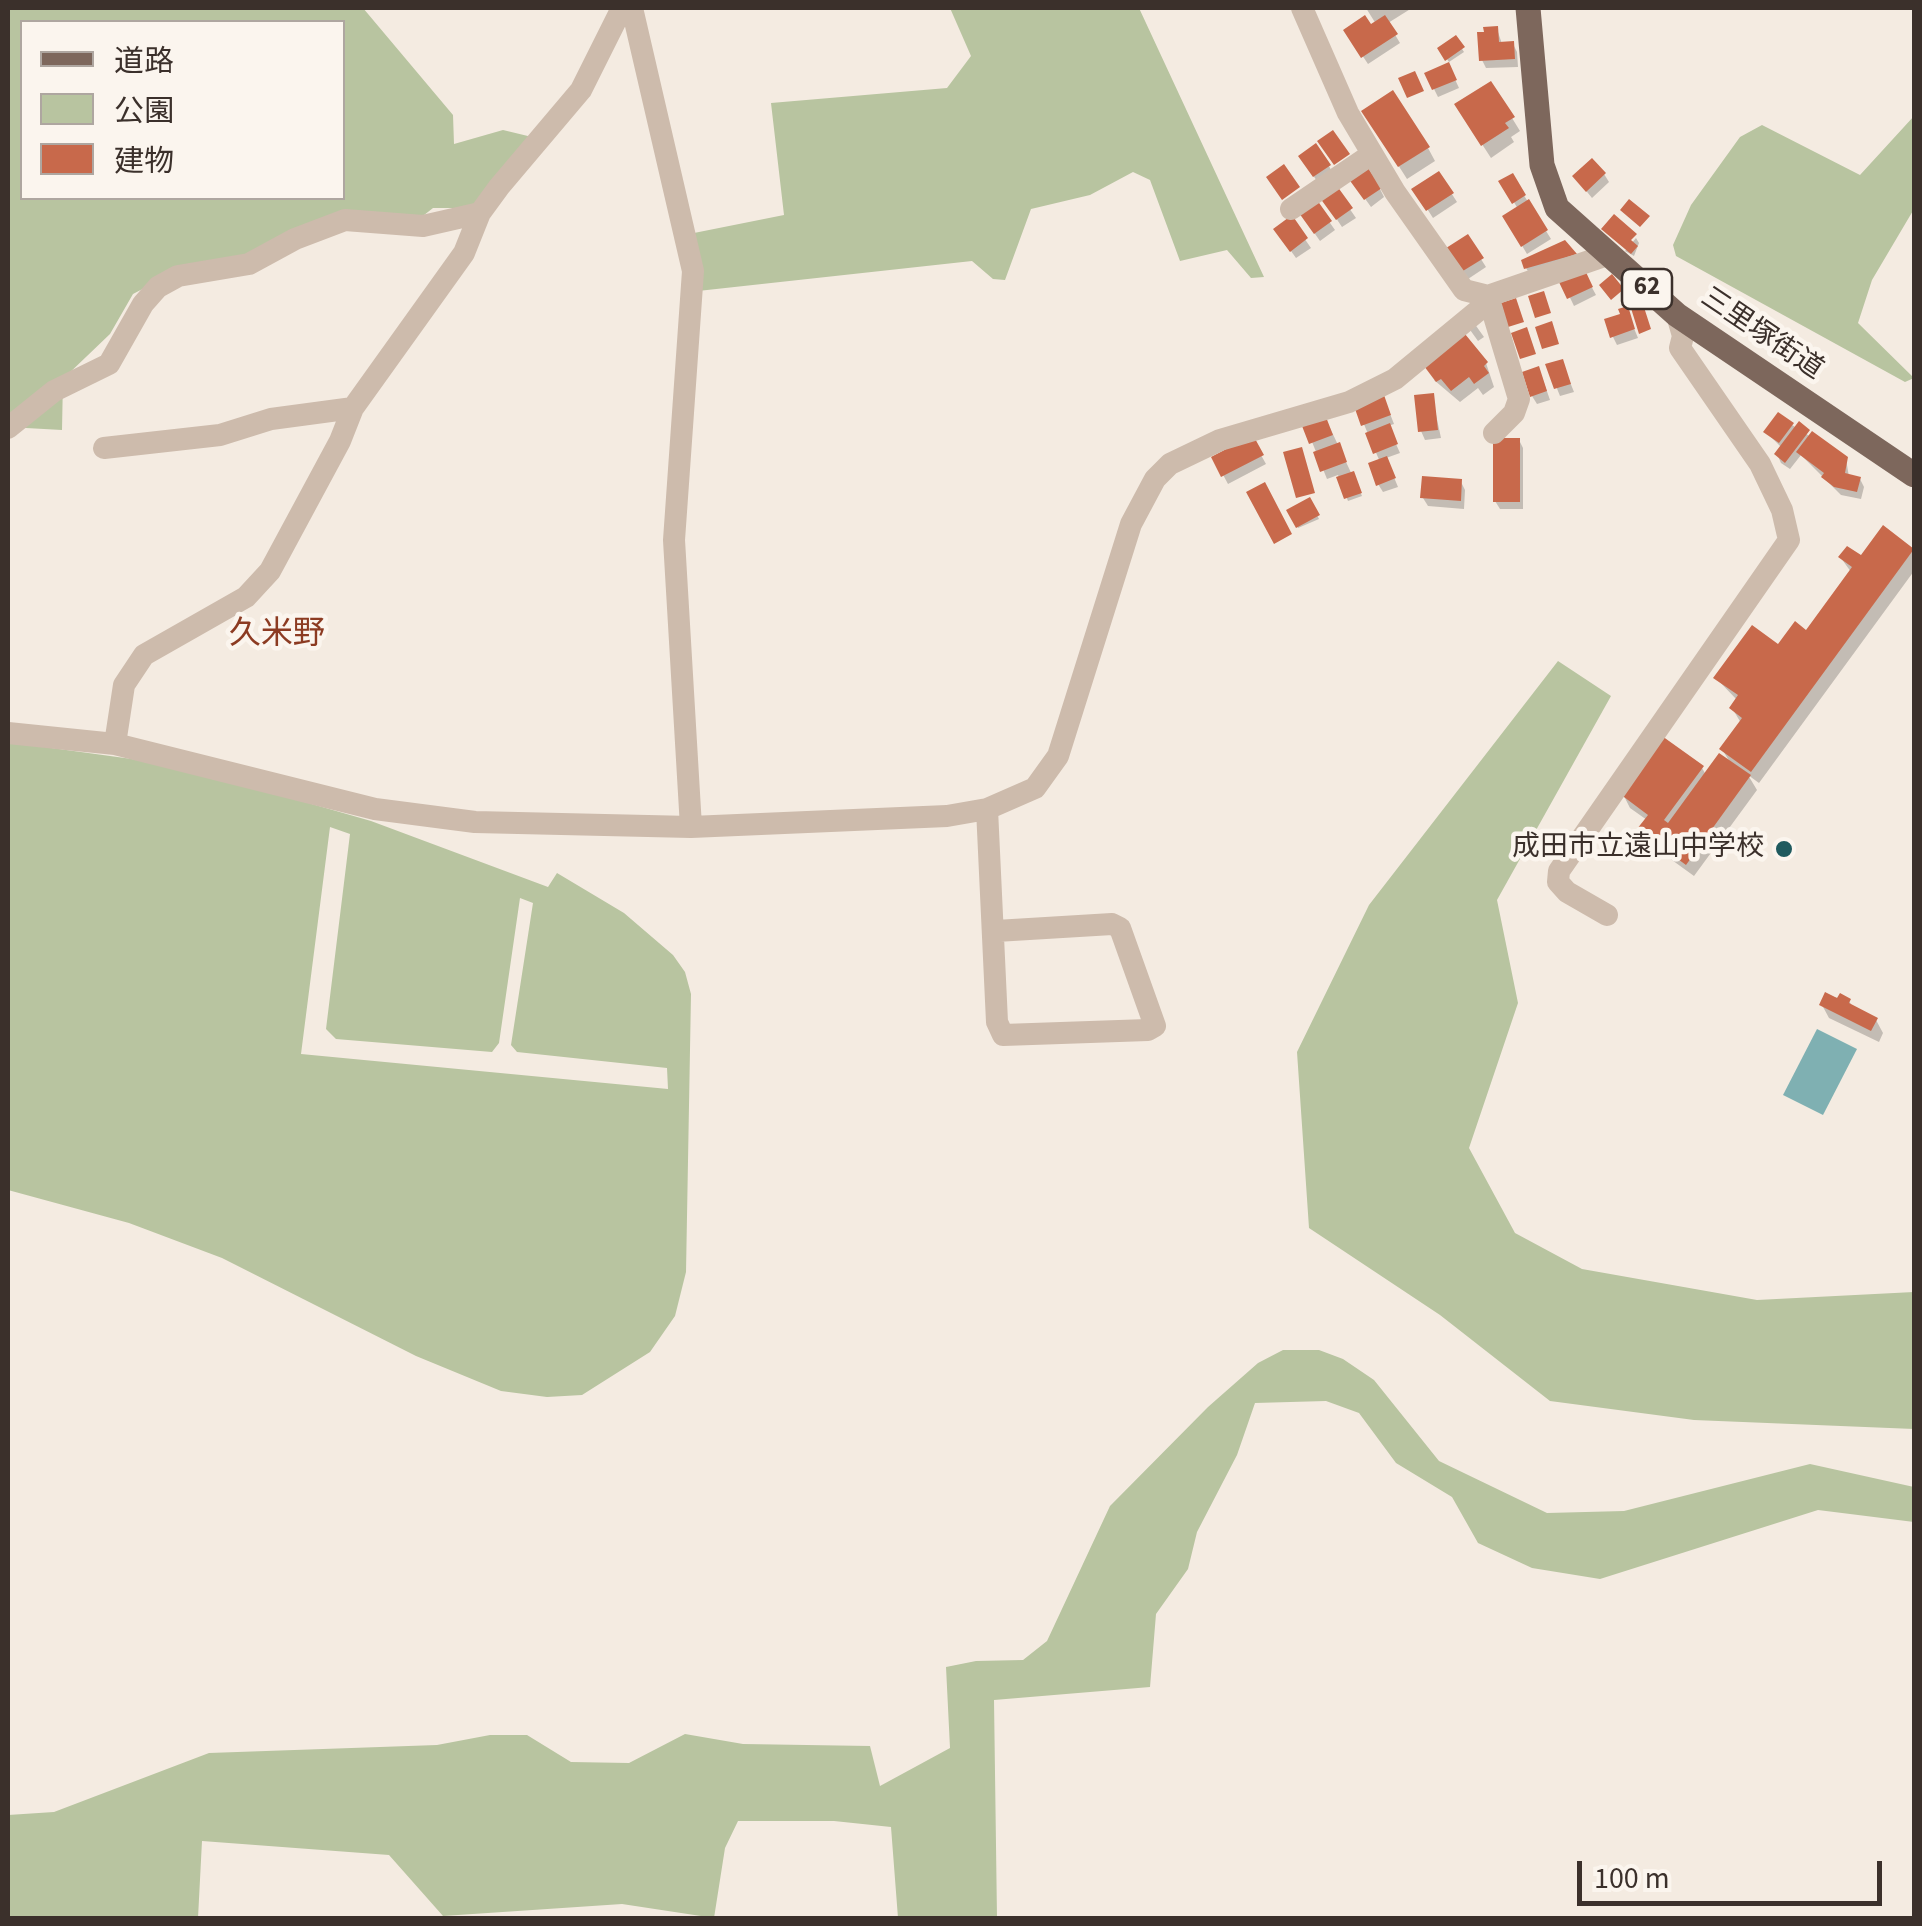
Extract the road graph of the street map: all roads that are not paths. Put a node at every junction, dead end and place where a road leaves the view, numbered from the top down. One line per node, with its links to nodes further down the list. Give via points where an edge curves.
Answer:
1 (622, 8): 7 (street, via 580,90)
2 (632, 8): 19 (street, via 693,271 674,540)
3 (1302, 8): 5 (street)
4 (1528, 8): 8 (main road, 三里塚街道 / 62, via 1548,188 1574,227)
5 (1372, 154): 6 (street); 9 (street, via 1456,282 1470,294)
6 (1291, 208)
7 (480, 213): 11 (street, via 464,253); 12 (street, via 423,226 345,220 249,264 178,276 143,304 109,364 54,390)
8 (1608, 255): 9 (street); 10 (main road, 三里塚街道 / 62)
9 (1488, 296): 13 (street, via 1519,399); 18 (street, via 1395,379 1349,402 1220,440 1170,464 1155,479 1131,524 1058,756 1035,788)
10 (1677, 315): 15 (main road, 三里塚街道 / 62); 20 (street, via 1680,348 1760,464 1789,540 1559,872 1567,892)
11 (353, 408): 14 (street, via 271,419 220,435); 17 (street, via 270,571 246,596 144,654 124,686)
12 (8, 428)
13 (1494, 432)
14 (104, 448)
15 (1914, 476)
16 (8, 733): 17 (street)
17 (115, 744): 19 (street, via 427,817)
18 (986, 808): 19 (street, via 947,816); 21 (street)
19 (690, 827)
20 (1607, 916)
21 (996, 931): 21 (street, via 997,1022 1004,1034 1155,1026 1120,928)

